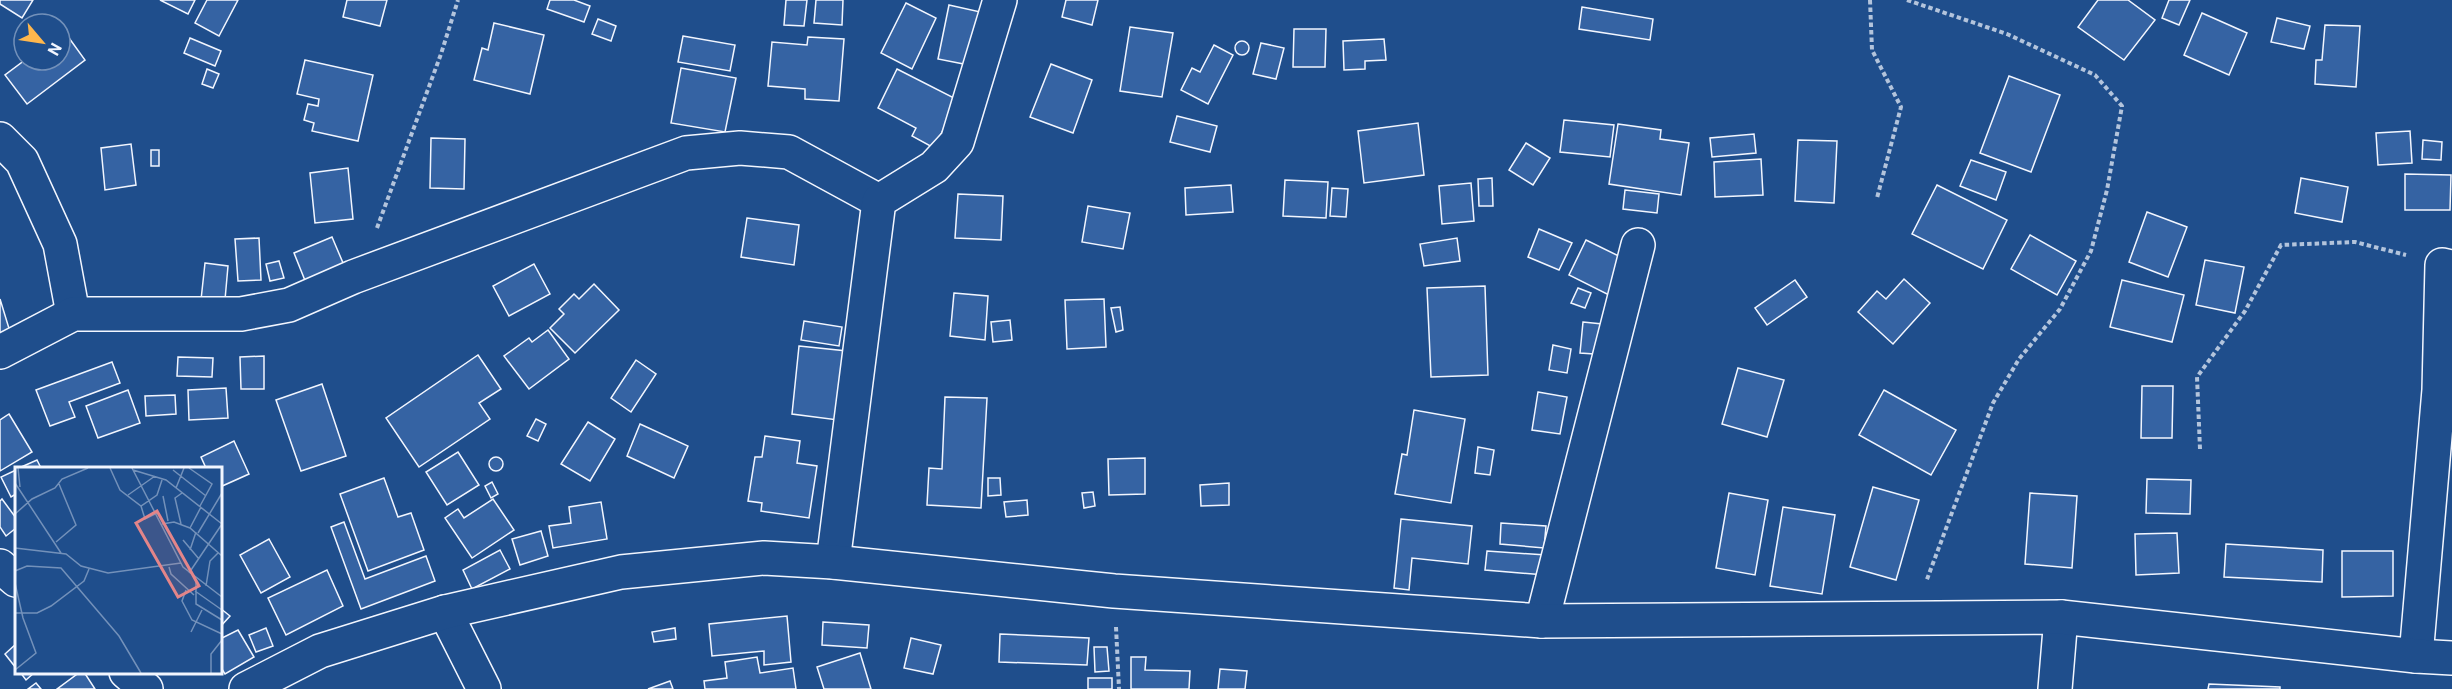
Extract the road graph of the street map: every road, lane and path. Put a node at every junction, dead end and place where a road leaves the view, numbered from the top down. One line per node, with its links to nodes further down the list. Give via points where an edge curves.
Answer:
1 (458, 0): 10 (path, via 383,216)
2 (1000, 0): 7 (street, via 957,142 934,167)
3 (1870, 0): 6 (path, via 1872,50 1901,107)
4 (1907, 0): 19 (path, via 2007,34 2095,75 2122,106 2091,251 2060,309 2019,359 1993,403)
5 (0, 139): 11 (street, via 22,161 60,244)
6 (1877, 198)
7 (879, 201): 10 (street, via 789,153 740,147 686,153); 14 (street)
8 (1638, 245): 21 (street)
9 (2447, 266): 13 (path, via 2355,242 2281,244 2245,311 2197,377); 22 (street)
10 (353, 277): 11 (street, via 289,305 241,314)
11 (73, 314): 12 (street)
12 (0, 352)
13 (2200, 449)
14 (833, 562): 17 (street); 18 (street, via 764,558 621,572)
15 (0, 566): 16 (street)
16 (15, 579)
17 (1114, 591): 21 (street); 28 (path)
18 (446, 612): 26 (street, via 320,651); 27 (street)
19 (1913, 617): 20 (street); 21 (street)
20 (2061, 617): 22 (street); 29 (street)
21 (1542, 621)
22 (2416, 657): 23 (street)
23 (2452, 658)
24 (128, 674): 25 (street)
25 (146, 689)
26 (246, 689)
27 (484, 689)
28 (1119, 689)
29 (2055, 689)

